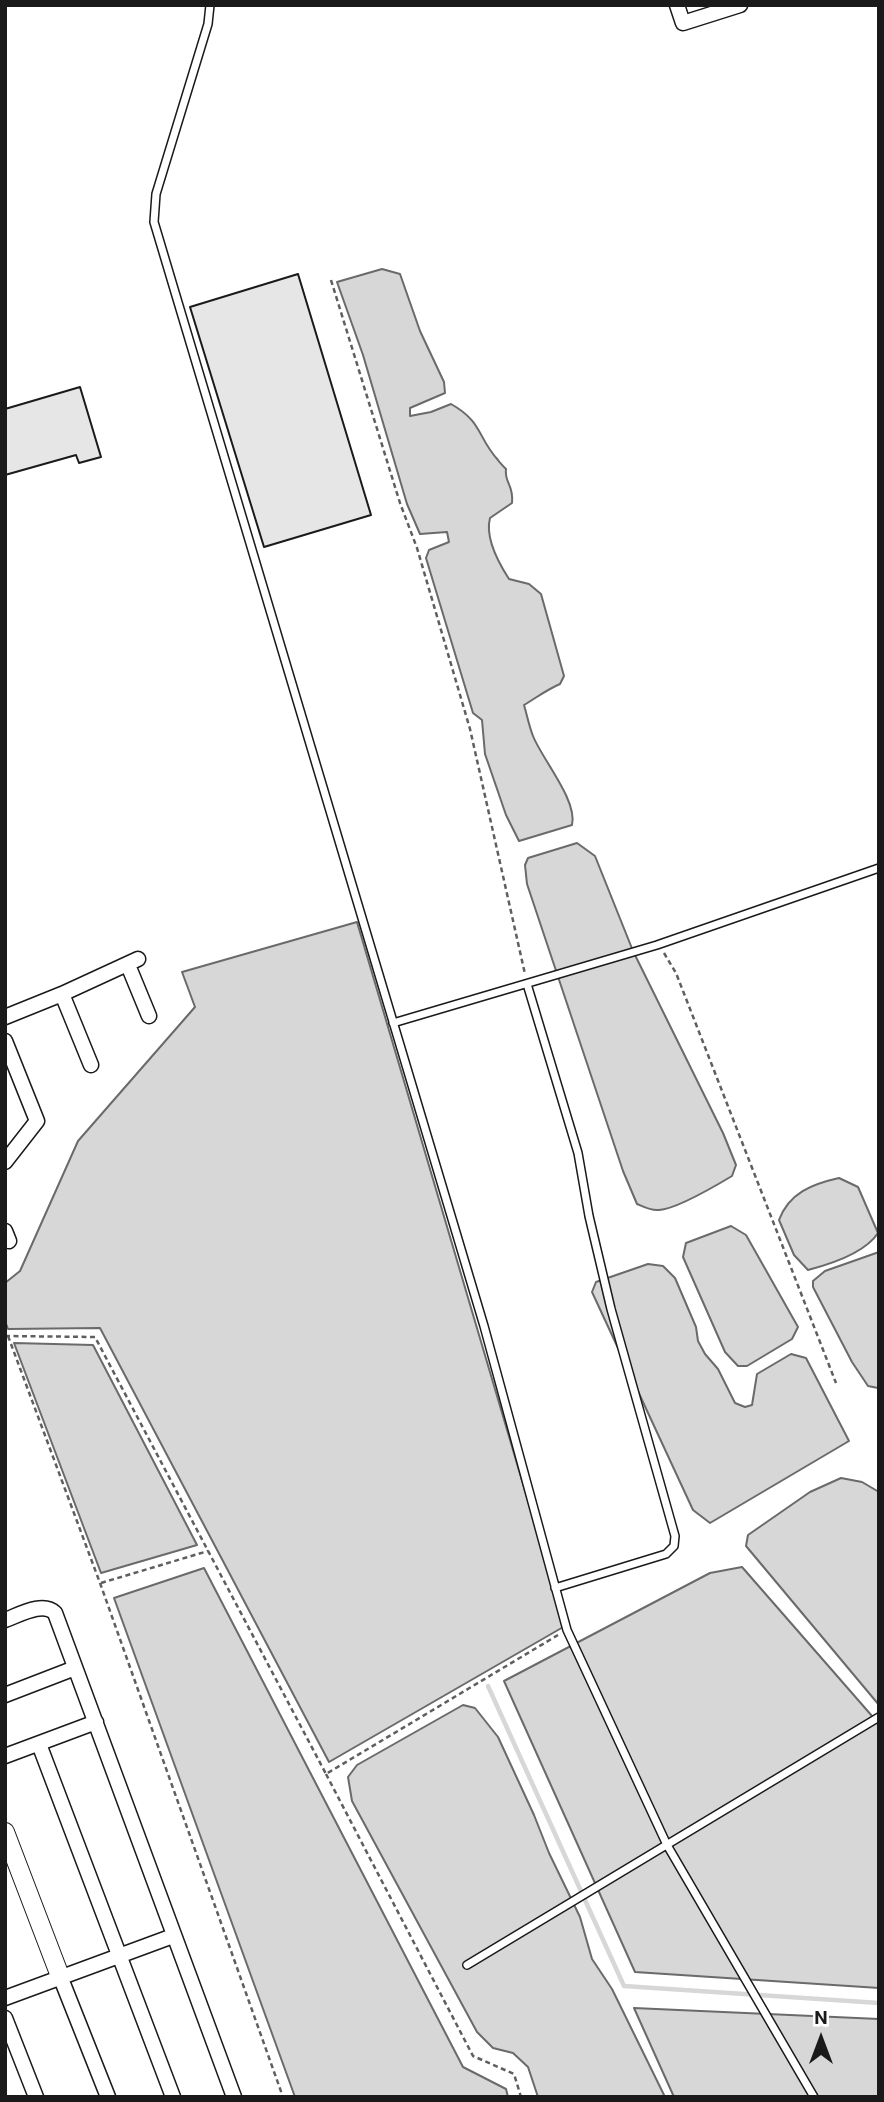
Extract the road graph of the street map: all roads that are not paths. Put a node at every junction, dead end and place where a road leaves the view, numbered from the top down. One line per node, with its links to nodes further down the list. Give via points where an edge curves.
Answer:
1 (210, 5): 9 (lane, via 156,194 154,222)
2 (677, 5): 3 (street, via 683,23)
3 (740, 5)
4 (879, 867): 5 (lane, via 657,945)
5 (527, 984): 9 (lane); 13 (lane, via 578,1153 611,1309 676,1536 666,1554)
6 (62, 994): 7 (street, via 133,962); 8 (street); 11 (street)
7 (149, 1016)
8 (5, 1017)
9 (393, 1023): 13 (lane, via 484,1326)
10 (5, 1041): 12 (street, via 37,1121)
11 (91, 1065)
12 (5, 1162)
13 (555, 1588): 22 (lane, via 566,1630)
14 (5, 1620): 15 (street, via 50,1608)
15 (75, 1668): 16 (street); 18 (street)
16 (5, 1695)
17 (879, 1717): 22 (lane)
18 (96, 1722): 19 (street); 23 (street)
19 (39, 1744): 20 (street); 24 (street)
20 (5, 1756)
21 (5, 1832): 26 (street)
22 (667, 1845): 25 (lane); 33 (lane)
23 (173, 1936): 24 (street); 32 (street)
24 (120, 1954): 26 (street); 31 (street)
25 (467, 1965)
26 (60, 1976): 27 (street); 30 (street)
27 (5, 1998)
28 (5, 2018): 29 (street)
29 (36, 2097)
30 (108, 2097)
31 (173, 2097)
32 (234, 2097)
33 (814, 2097)

